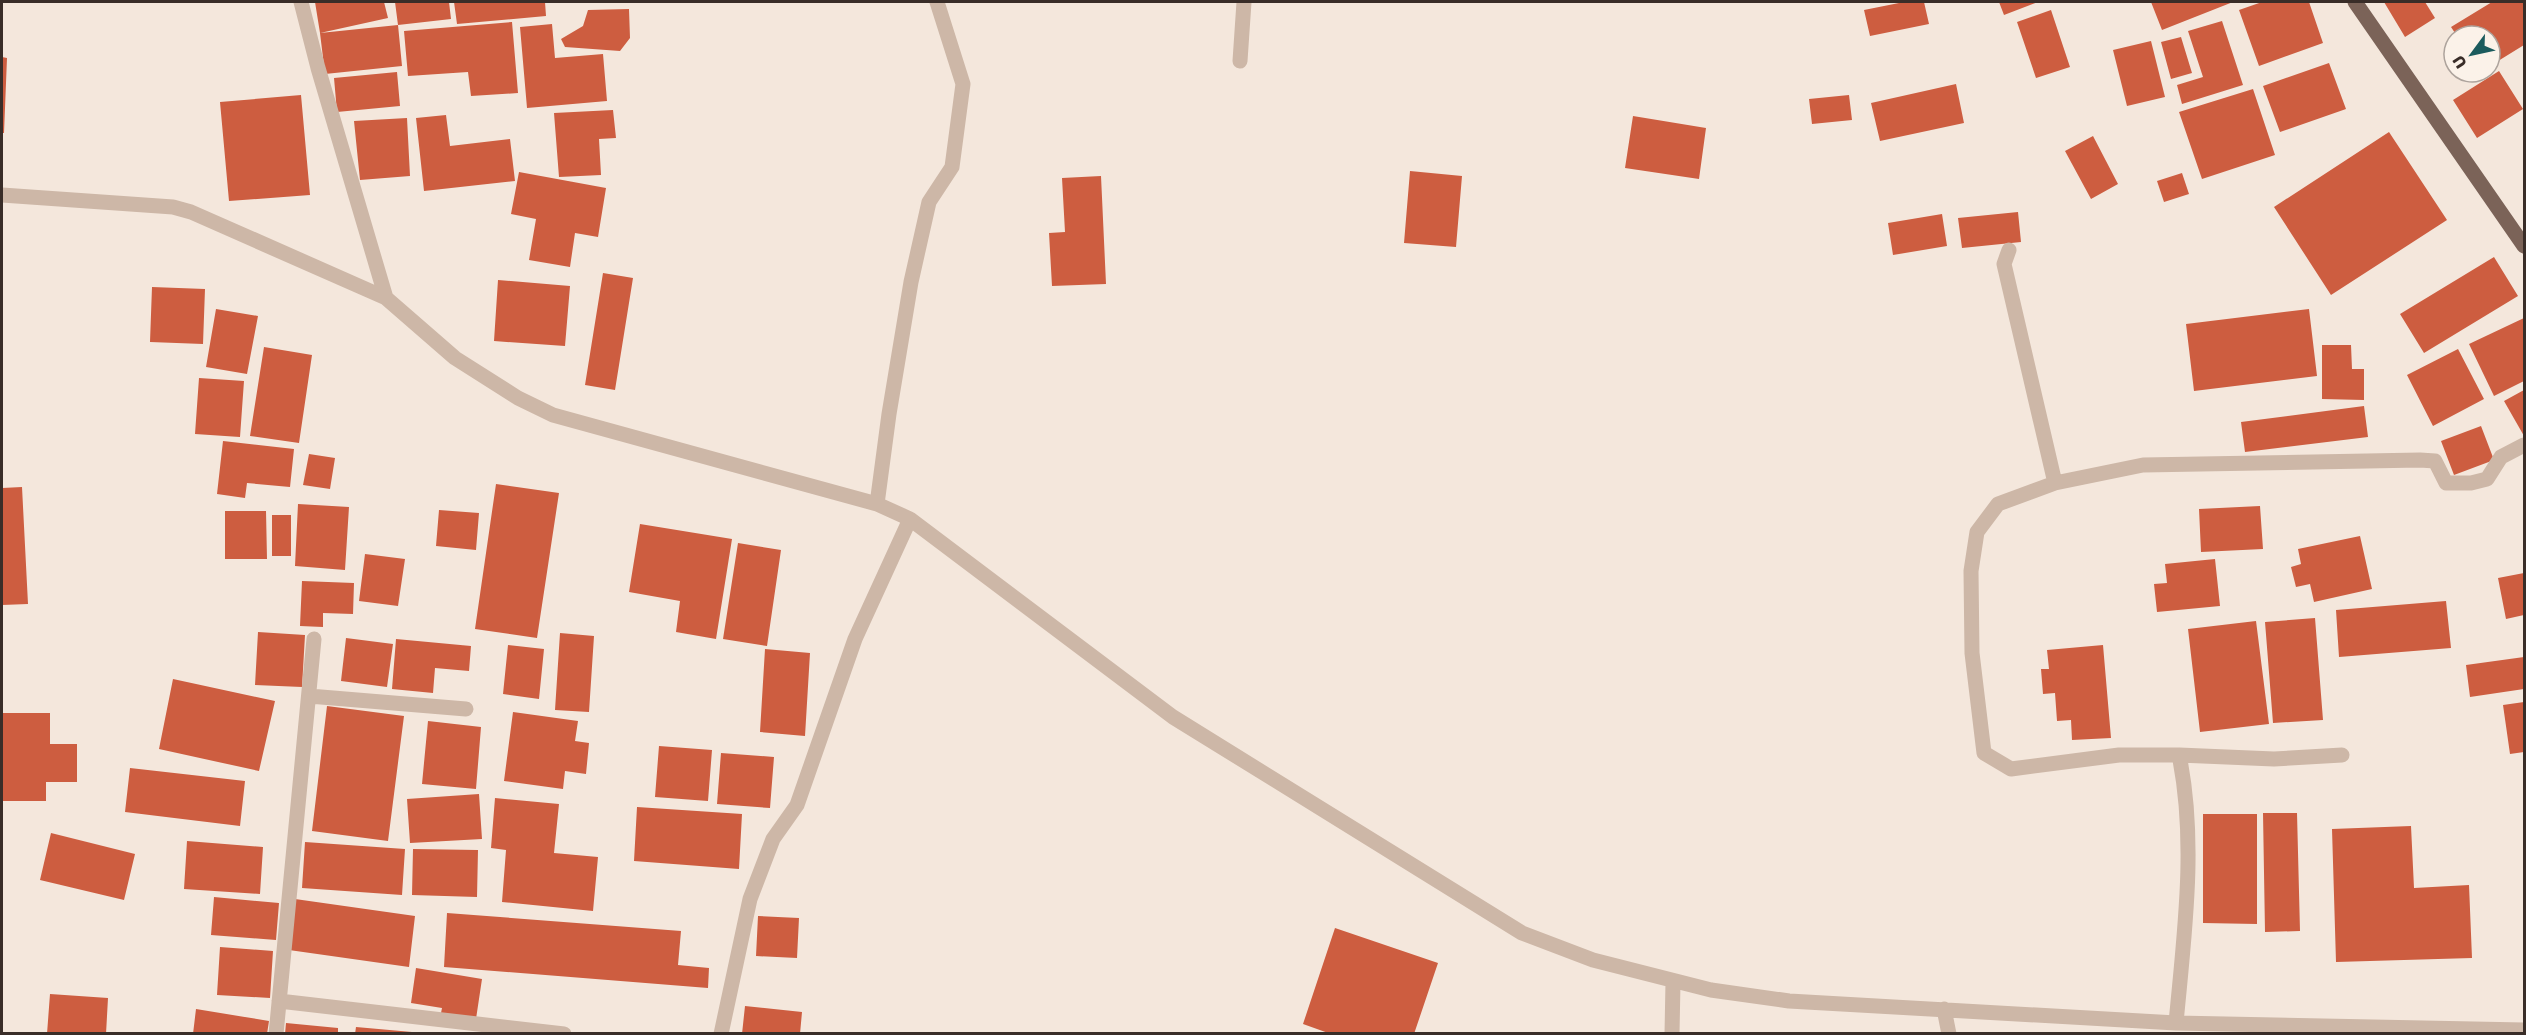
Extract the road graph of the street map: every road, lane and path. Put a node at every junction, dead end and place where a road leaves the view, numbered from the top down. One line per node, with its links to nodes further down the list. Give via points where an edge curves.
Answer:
1 (301, 2): 9 (street)
2 (937, 2): 12 (street, via 963,84 952,167 929,202 911,282)
3 (1244, 2): 5 (street)
4 (2355, 2): 7 (main road)
5 (1240, 61)
6 (2, 195): 9 (street, via 173,207)
7 (2524, 246)
8 (2009, 250): 11 (street, via 2004,264)
9 (386, 298): 12 (street, via 455,358 553,415)
10 (2524, 445): 11 (street, via 2501,457 2487,479 2471,483 2446,483 2428,461 2143,465)
11 (2055, 483): 18 (street, via 1998,504 1977,532 1971,571 1972,653 1984,753 2011,769 2119,754)
12 (877, 504): 13 (street)
13 (910, 519): 19 (street, via 1173,717 1521,933 1593,960); 26 (street, via 855,639 797,805 773,839 750,899)
14 (314, 639): 15 (street)
15 (309, 696): 16 (street); 20 (street)
16 (466, 709)
17 (2342, 754): 18 (street, via 2274,759)
18 (2179, 755): 22 (street, via 2187,835 2186,916)
19 (1674, 982): 21 (street, via 1790,1001); 27 (street)
20 (279, 1001): 24 (street); 25 (street)
21 (1944, 1009): 22 (street); 28 (street)
22 (2176, 1023): 23 (street)
23 (2524, 1030)
24 (276, 1034)
25 (564, 1034)
26 (721, 1034)
27 (1672, 1034)
28 (1949, 1034)

